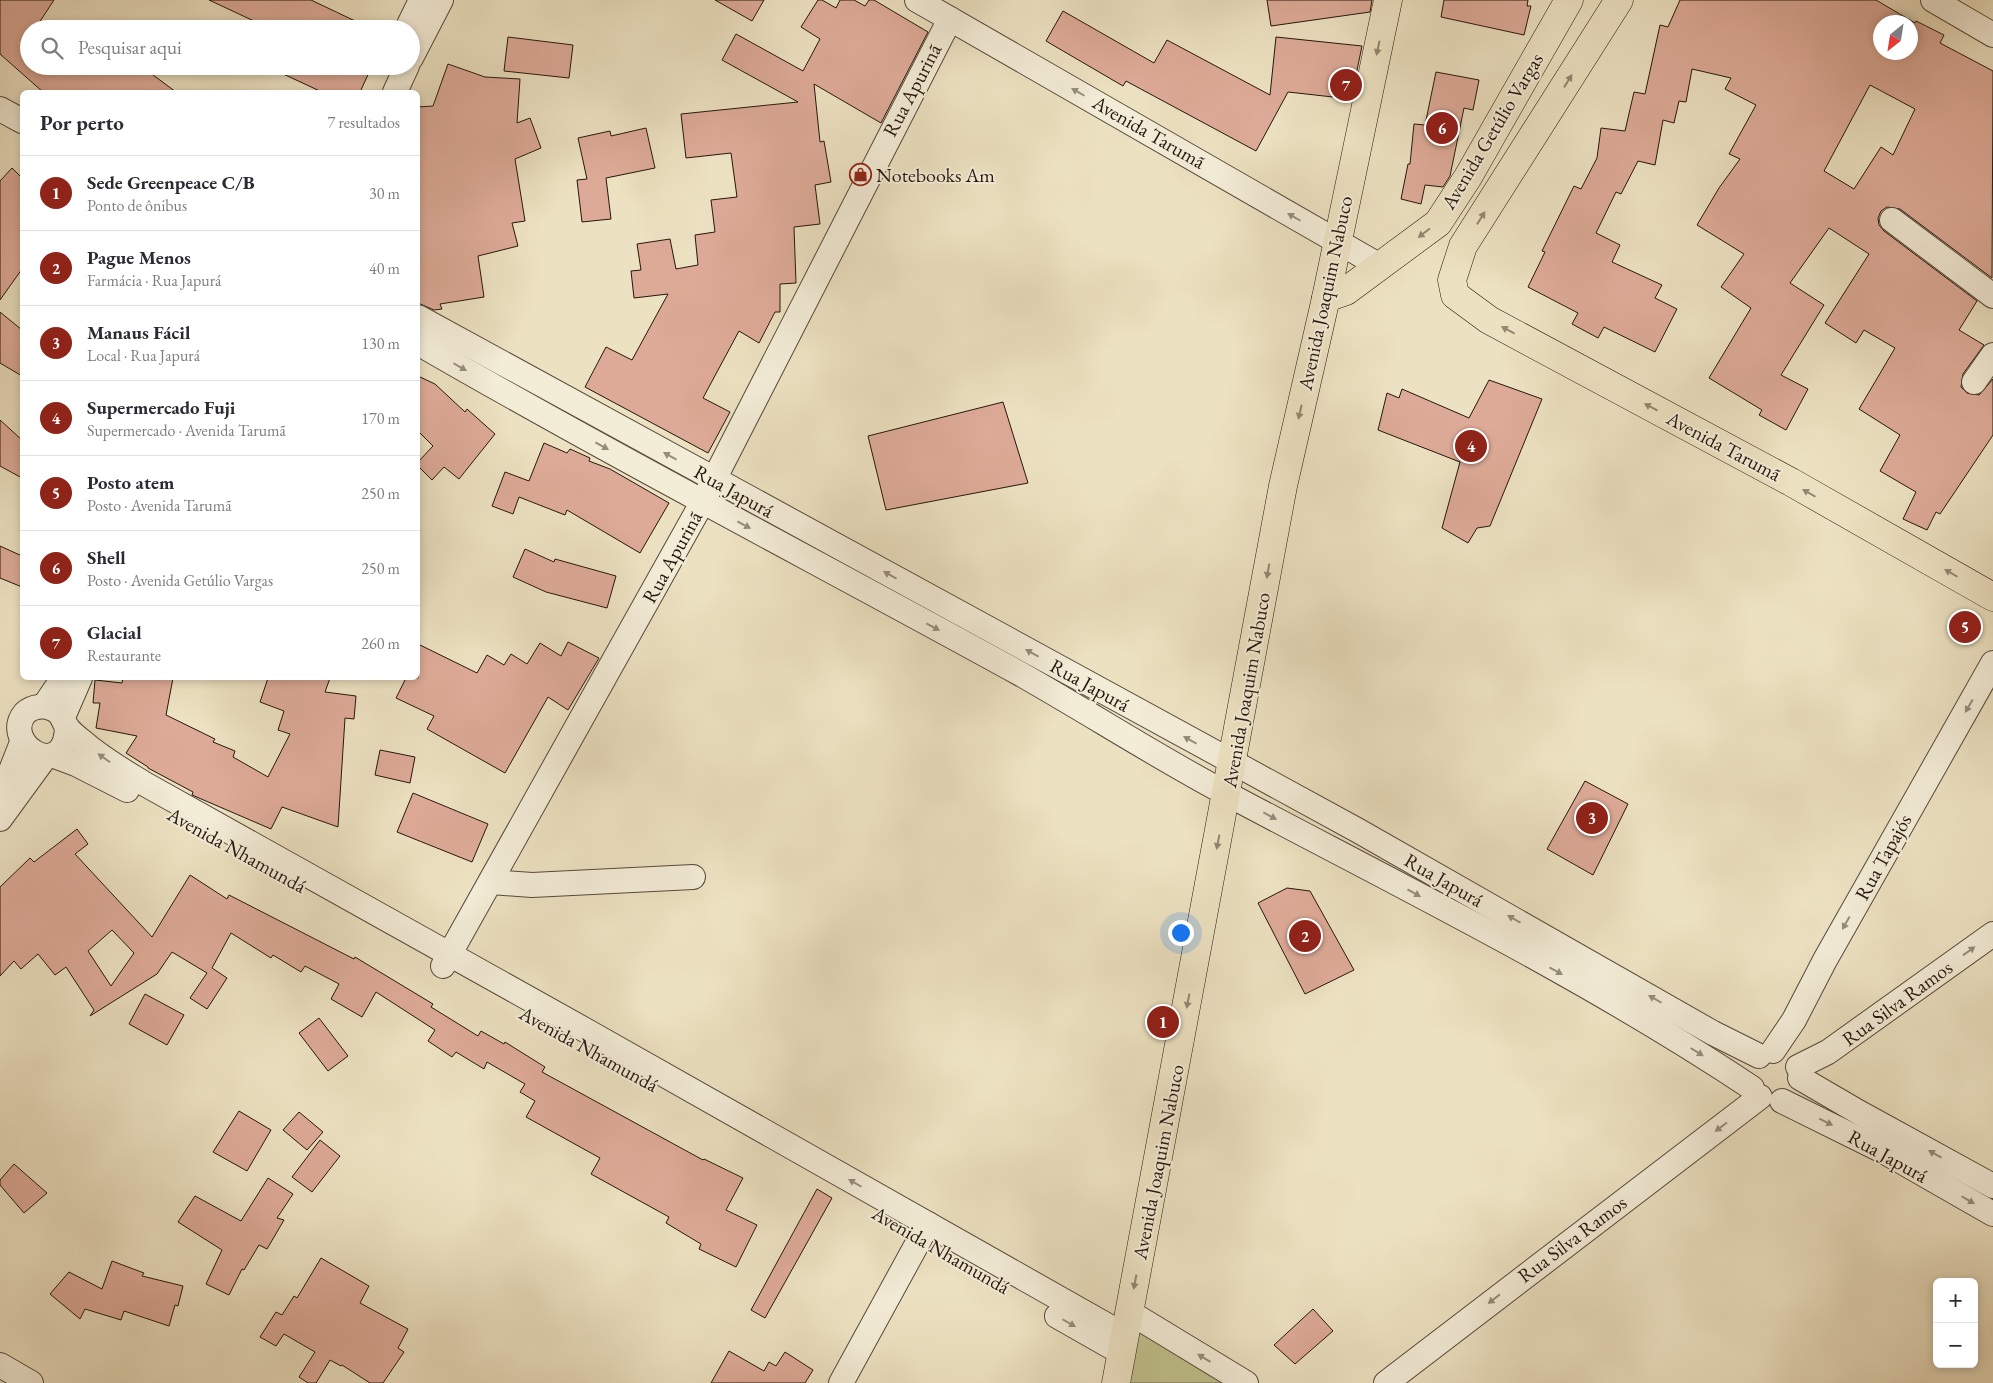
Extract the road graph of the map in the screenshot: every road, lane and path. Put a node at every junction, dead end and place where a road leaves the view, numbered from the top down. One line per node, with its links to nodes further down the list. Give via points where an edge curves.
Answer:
1 (421, 0): 9 (street)
2 (441, 0): 11 (street)
3 (918, 0): 8 (street, Avenida Tarumã)
4 (1388, 0): 17 (main road, Avenida Joaquim Nabuco, one-way to 17)
5 (1570, 0): 18 (main road, Avenida Getúlio Vargas, one-way to 18, via 1438,223)
6 (1619, 0): 19 (main road, Avenida Getúlio Vargas, one-way to 6, via 1452,280 1463,246)
7 (1933, 0): 10 (street)
8 (950, 18): 17 (street, Avenida Tarumã, one-way to 8); 26 (street, Rua Apurinã)
9 (411, 20)
10 (1993, 35)
11 (420, 41)
12 (398, 75): 13 (street)
13 (388, 84)
14 (0, 109): 15 (street)
15 (20, 120)
16 (1892, 220): 20 (street)
17 (1336, 241): 18 (street, Avenida Tarumã); 21 (main road, Avenida Joaquim Nabuco)
18 (1380, 266): 21 (main road, Avenida Getúlio Vargas, via 1346,290)
19 (1455, 295): 28 (main road, Avenida Tarumã, one-way to 19, via 1791,482 1489,320)
20 (1993, 296)
21 (1326, 298): 35 (main road, Avenida Joaquim Nabuco, one-way to 35, via 1283,486)
22 (420, 318): 26 (street, Rua Japurá, one-way to 22)
23 (420, 344): 27 (street, Rua Japurá, one-way to 27)
24 (1993, 355): 25 (street)
25 (1974, 382)
26 (714, 480): 27 (street, Rua Apurinã); 35 (street, Rua Japurá, one-way to 26)
27 (702, 503): 36 (street, Rua Japurá, one-way to 36, via 1019,674); 40 (street, Rua Apurinã)
28 (1993, 597)
29 (1993, 663): 43 (street, Rua Tapajós, one-way to 43, via 1794,1020)
30 (63, 680): 32 (street)
31 (79, 680): 32 (street)
32 (58, 717): 33 (street, via 33,708); 34 (street, via 67,738 61,748); 42 (street, Avenida Nhamundá, one-way to 32, via 143,783 99,755)
33 (13, 727): 34 (street, via 32,754); 37 (street)
34 (49, 755): 38 (street); 42 (street, Avenida Nhamundá, via 76,764 138,795)
35 (1233, 763): 36 (main road, Avenida Joaquim Nabuco); 43 (street, Rua Japurá, one-way to 35, via 1713,1033)
36 (1227, 794): 45 (street, Rua Japurá, one-way to 45, via 1362,864 1605,998); 49 (main road, Avenida Joaquim Nabuco, one-way to 49)
37 (0, 798)
38 (0, 819)
39 (693, 877): 40 (street, via 532,885)
40 (491, 882): 42 (street, Rua Apurinã)
41 (1993, 934): 44 (street, Rua Silva Ramos, one-way to 41)
42 (447, 961): 48 (street, Avenida Nhamundá)
43 (1766, 1054): 44 (street, via 1788,1054); 45 (street, via 1750,1071)
44 (1799, 1072): 45 (street, via 1798,1088 1791,1096); 46 (street, Rua Japurá, one-way to 44, via 1860,1113)
45 (1765, 1096): 47 (street, Rua Japurá, one-way to 47, via 1874,1147); 55 (street, Rua Silva Ramos, one-way to 55)
46 (1993, 1186)
47 (1993, 1214)
48 (924, 1231): 49 (street, Avenida Nhamundá); 52 (street)
49 (1125, 1334): 53 (main road, Avenida Joaquim Nabuco); 54 (street, Avenida Nhamundá, one-way to 49)
50 (0, 1364): 51 (street)
51 (32, 1383)
52 (842, 1383)
53 (1116, 1383)
54 (1246, 1383)
55 (1386, 1383)

